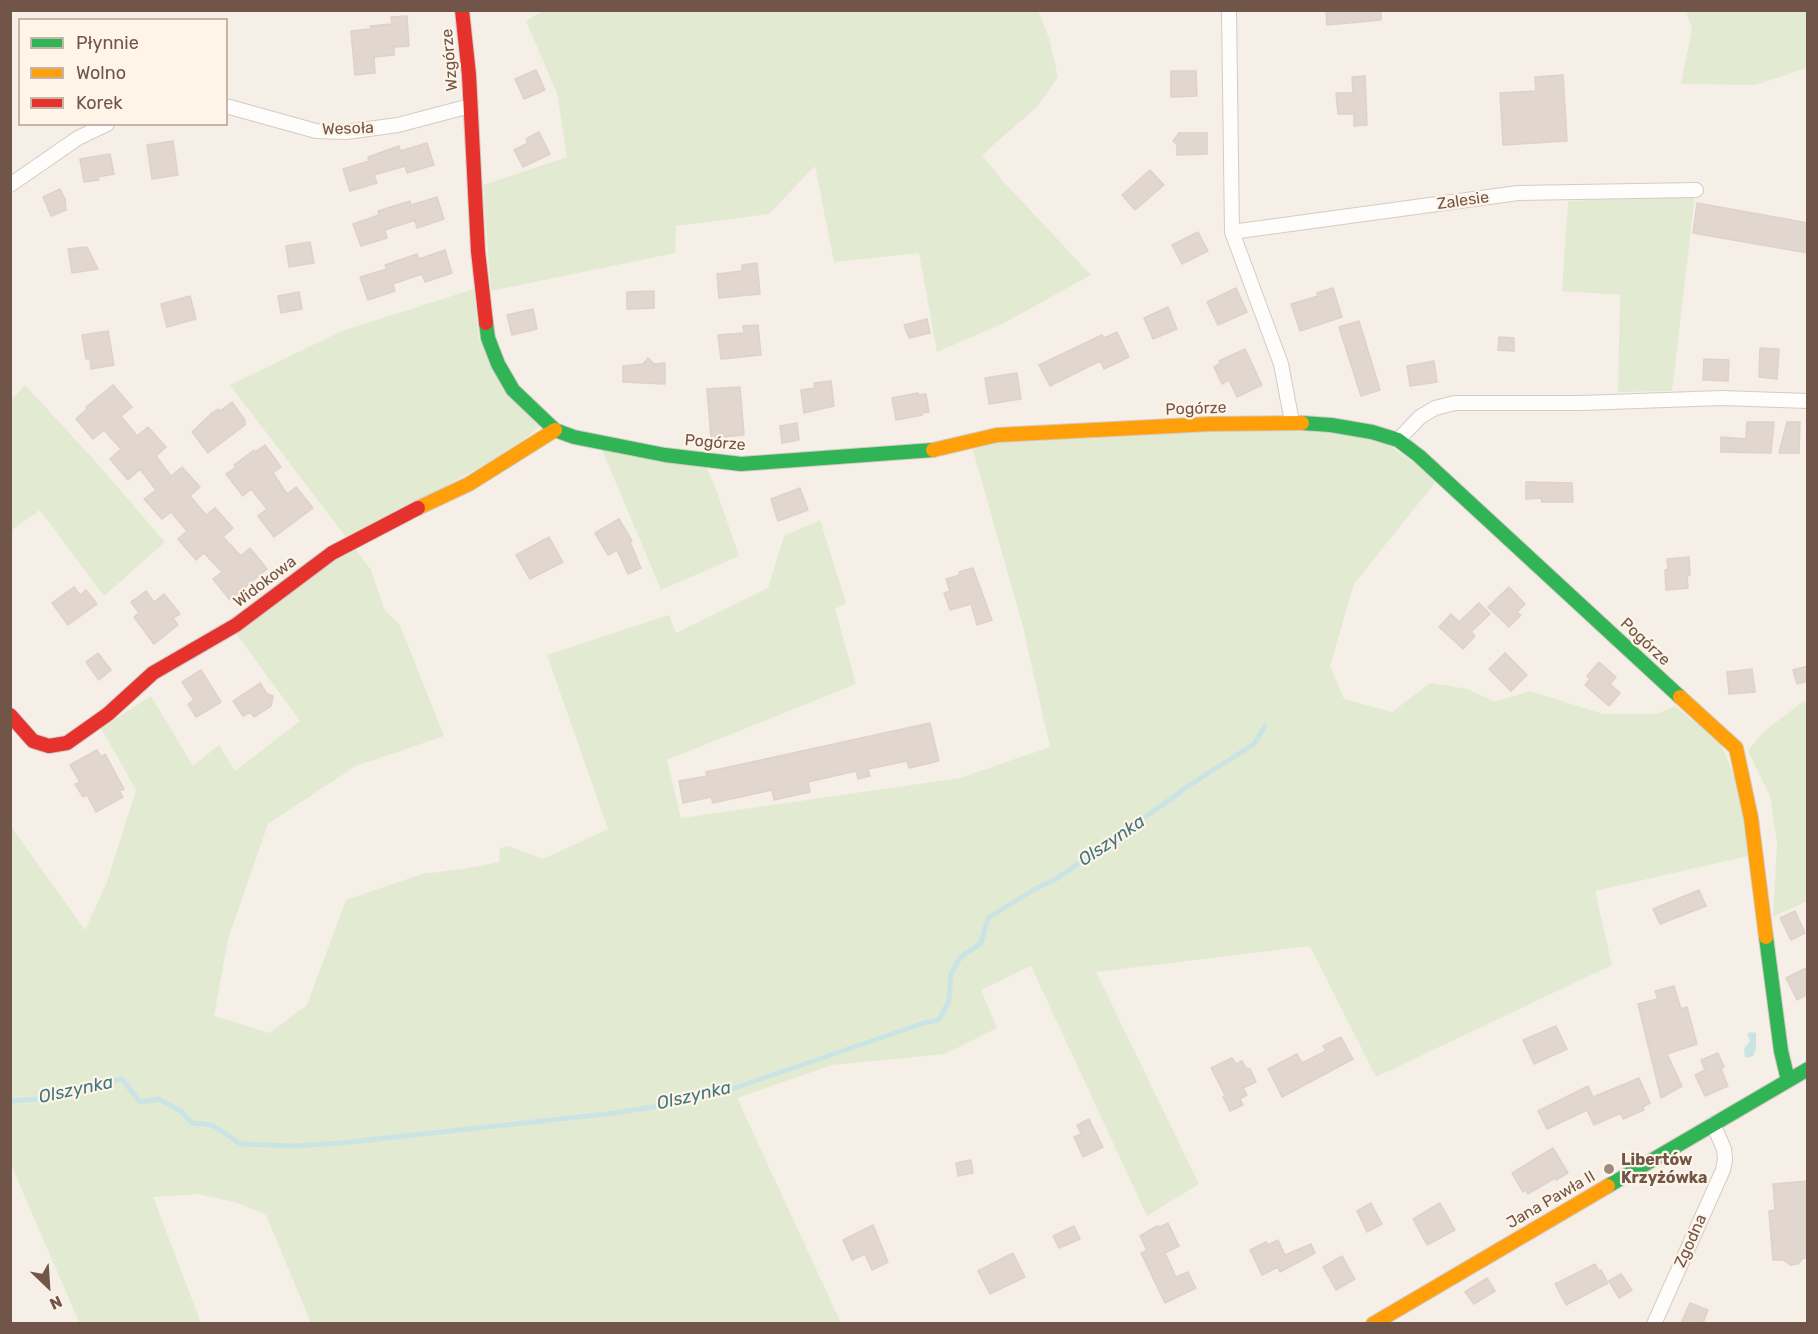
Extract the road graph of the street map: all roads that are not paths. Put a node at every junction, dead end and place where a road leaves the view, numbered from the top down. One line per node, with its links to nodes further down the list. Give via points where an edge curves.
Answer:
1 (462, 10): 3 (street, Wzgórze)
2 (1229, 10): 8 (street)
3 (470, 106): 4 (street, Wesoła, via 398,125 346,132 316,130); 11 (street, Pogórze, via 478,251 488,338 513,390)
4 (228, 107)
5 (102, 126): 6 (street)
6 (10, 185)
7 (1696, 190): 8 (street, Zalesie, via 1518,194)
8 (1232, 232): 10 (street, via 1281,364)
9 (1808, 401): 12 (street, via 1722,398 1455,403 1420,417)
10 (1292, 422): 11 (street, Pogórze, via 997,435 934,450 764,464 673,456); 12 (street, Pogórze, via 1372,432)
11 (555, 430): 13 (street, Widokowa, via 469,484 332,553 236,625 153,673 108,714 67,743 49,746 33,741)
12 (1398, 440): 15 (street, Pogórze, via 1736,748 1751,818)
13 (10, 715)
14 (1808, 1069): 15 (street, Jana Pawła II)
15 (1788, 1080): 16 (street, Jana Pawła II)
16 (1713, 1124): 17 (street, Jana Pawła II); 18 (street, Zgodna, via 1724,1149 1723,1170)
17 (1373, 1323)
18 (1654, 1323)

